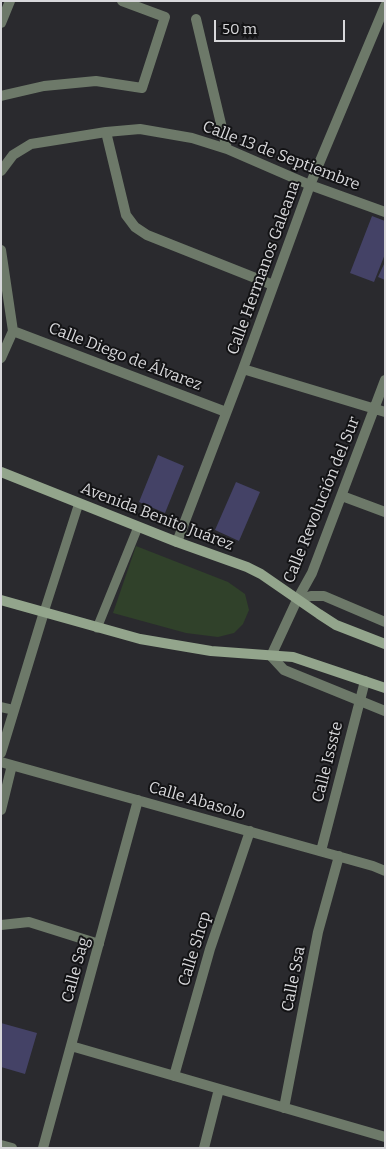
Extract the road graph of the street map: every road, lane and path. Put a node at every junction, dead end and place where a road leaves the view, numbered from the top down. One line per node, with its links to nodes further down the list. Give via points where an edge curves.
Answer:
1 (10, 1): 5 (street)
2 (122, 1): 6 (street, via 165,17 142,88 96,81 44,86)
3 (385, 6): 10 (street, Calle Hermanos Galeana)
4 (196, 20): 8 (street)
5 (1, 22)
6 (1, 96)
7 (106, 132): 8 (street, Calle 13 de Septiembre, via 140,129 192,138); 9 (street, Calle 13 de Septiembre, via 31,144 13,155); 13 (street, via 126,215 135,227 147,236)
8 (227, 149): 10 (street, Calle 13 de Septiembre)
9 (1, 171)
10 (310, 185): 11 (street, Calle 13 de Septiembre); 13 (street, Calle Hermanos Galeana)
11 (385, 212)
12 (1, 250): 14 (street)
13 (273, 284): 16 (street, Calle Hermanos Galeana)
14 (13, 331): 15 (street); 19 (street, Calle Diego de Álvarez)
15 (1, 358)
16 (243, 369): 18 (street); 19 (street, Calle Hermanos Galeana)
17 (385, 380): 18 (street, Calle Revolución del Sur)
18 (380, 410): 21 (street, Calle Revolución del Sur)
19 (226, 412): 25 (street, Calle Hermanos Galeana)
20 (1, 472): 22 (main road, Avenida Benito Juárez)
21 (342, 496): 23 (street); 27 (street, Calle Revolución del Sur, via 312,572)
22 (79, 503): 24 (main road, Avenida Benito Juárez); 28 (lane)
23 (385, 512)
24 (138, 527): 25 (main road, Avenida Benito Juárez); 30 (lane)
25 (177, 542): 27 (main road, Avenida Benito Juárez, via 262,574)
26 (1, 600): 28 (main road)
27 (297, 600): 29 (street, via 324,596); 31 (main road, Avenida Benito Juárez, via 336,625); 32 (street, Calle Revolución del Sur)
28 (44, 612): 30 (main road); 37 (street)
29 (385, 622)
30 (97, 628): 32 (main road, via 211,651)
31 (385, 644)
32 (271, 656): 33 (main road, via 293,657); 35 (street, via 284,670)
33 (365, 681): 34 (main road); 35 (street, Calle Issste)
34 (385, 688)
35 (360, 701): 38 (street); 45 (street, Calle Issste)
36 (1, 707): 37 (street)
37 (14, 710): 39 (street)
38 (385, 711)
39 (1, 753)
40 (1, 762): 41 (street, Calle Abasolo)
41 (12, 765): 42 (street, Calle Abasolo); 43 (street)
42 (138, 800): 44 (street, Calle Abasolo); 49 (street, Calle Sag)
43 (1, 810)
44 (250, 831): 45 (street, Calle Abasolo); 51 (street, Calle Shcp, via 210,950)
45 (321, 851): 46 (street, Calle Abasolo)
46 (339, 856): 47 (street, Calle Abasolo); 53 (street, Calle Ssa, via 318,932)
47 (385, 871)
48 (1, 925): 49 (street, via 29,922)
49 (99, 944): 50 (street, Calle Sag)
50 (71, 1046): 51 (street); 57 (street, Calle Sag)
51 (174, 1076): 52 (street)
52 (219, 1089): 53 (street); 58 (street)
53 (284, 1108): 54 (street)
54 (385, 1136): 59 (street)
55 (1, 1145): 56 (street)
56 (12, 1148)
57 (43, 1148)
58 (204, 1148)
59 (381, 1148)

